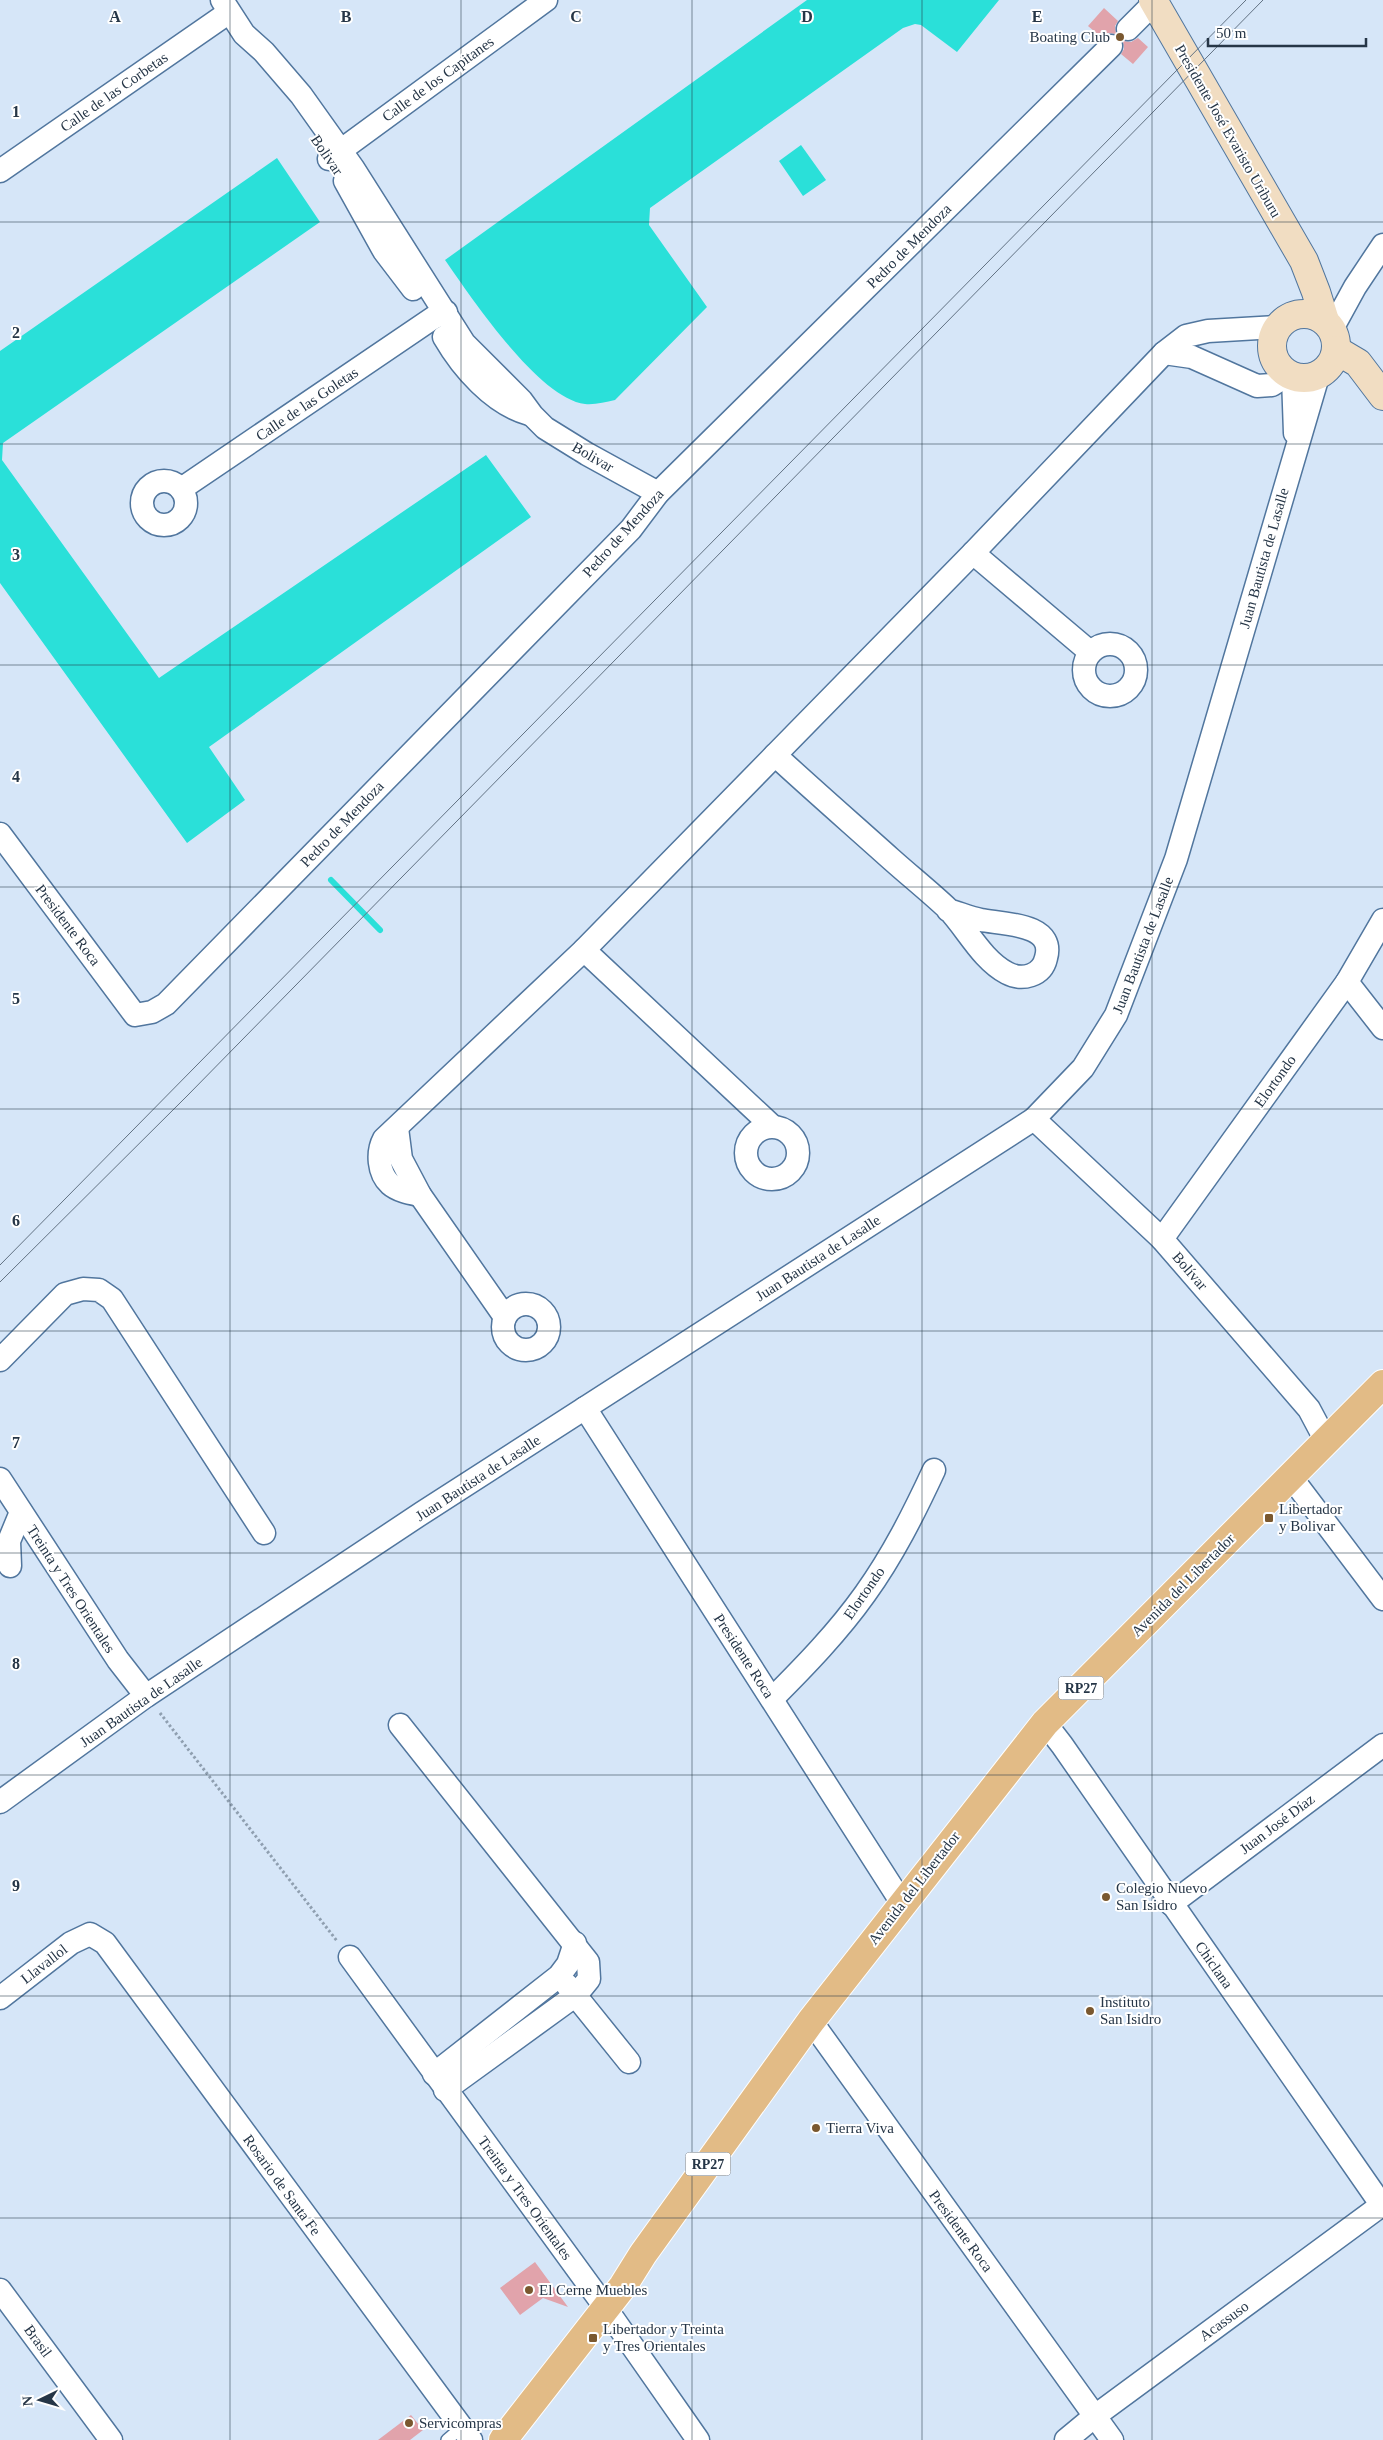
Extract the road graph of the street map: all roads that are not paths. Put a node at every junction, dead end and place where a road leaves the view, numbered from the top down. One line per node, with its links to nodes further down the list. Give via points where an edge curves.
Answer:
1 (209, 0): 4 (street, Bolivar)
2 (546, 0): 7 (street, Calle de los Capitanes)
3 (1155, 1): 5 (street); 10 (street, Presidente José Evaristo Uriburu)
4 (223, 11): 7 (street, Bolivar, via 271,84 291,102); 8 (street, Calle de las Corbetas)
5 (1128, 29)
6 (1111, 46): 18 (street, Pedro de Mendoza)
7 (335, 154): 11 (street, Bolivar, via 384,251)
8 (0, 171)
9 (1383, 245): 13 (street, via 1355,287)
10 (1304, 261): 12 (street); 13 (street, Presidente José Evaristo Uriburu)
11 (440, 315): 17 (street, Calle de las Goletas); 18 (street, Bolivar, via 545,428)
12 (1286, 321): 13 (street, via 1305,313); 14 (street, via 1186,336); 15 (street, via 1271,343 1272,351 1278,367)
13 (1331, 333): 15 (street, via 1333,360 1327,369); 16 (street)
14 (1164, 354): 15 (street, via 1192,357 1256,386 1272,385); 19 (street)
15 (1298, 375): 29 (street, Juan Bautista de Lasalle, via 1295,450 1176,859 1116,1015 1083,1068)
16 (1383, 396)
17 (181, 489)
18 (658, 493): 27 (street, Pedro de Mendoza, via 631,529 166,1004 152,1012)
19 (974, 553): 20 (street); 21 (street)
20 (1090, 652)
21 (775, 755): 23 (street); 25 (street)
22 (0, 834): 27 (street, Presidente Roca)
23 (948, 910)
24 (1383, 920): 26 (street, Elortondo)
25 (584, 950): 30 (street); 32 (street, via 384,1139 378,1149 380,1165 389,1183 400,1190 420,1195)
26 (1347, 982): 28 (street); 31 (street, Elortondo)
27 (135, 1015)
28 (1383, 1028)
29 (1034, 1119): 31 (street, Bolívar); 35 (street, Juan Bautista de Lasalle)
30 (772, 1126)
31 (1162, 1239): 36 (street, Bolívar, via 1309,1409)
32 (505, 1317)
33 (0, 1360): 41 (street, via 65,1294 83,1289 99,1290 112,1300)
34 (1383, 1384): 36 (main road, Avenida del Libertador / RP27)
35 (585, 1408): 45 (street, Juan Bautista de Lasalle); 46 (street, Presidente Roca)
36 (1326, 1441): 38 (main road, Avenida del Libertador / RP27)
37 (934, 1470): 46 (street, Elortondo, via 903,1534 866,1594 821,1649)
38 (1291, 1476): 44 (street); 47 (main road, Avenida del Libertador / RP27)
39 (0, 1478): 40 (street, Treinta y Tres Orientales)
40 (21, 1512): 42 (street, Treinta y Tres Orientales); 43 (street, via 10,1541)
41 (264, 1533)
42 (40, 1541): 43 (street); 45 (street, Treinta y Tres Orientales, via 118,1660)
43 (5, 1569)
44 (1383, 1599)
45 (146, 1696): 50 (street, Juan Bautista de Lasalle)
46 (772, 1699): 51 (street, Presidente Roca)
47 (1045, 1723): 51 (main road, Avenida del Libertador / RP27); 52 (street, Chiclana)
48 (400, 1725): 54 (street)
49 (1383, 1745): 52 (street, Juan José Díaz)
50 (0, 1802)
51 (902, 1903): 60 (main road, Avenida del Libertador / RP27)
52 (1171, 1904): 64 (street, Chiclana)
53 (90, 1934): 58 (street, Llavallol, via 71,1943); 68 (street, Rosario de Santa Fe, via 105,1943)
54 (575, 1943): 56 (street, via 568,1964); 57 (street, via 588,1962 589,1979)
55 (350, 1957): 63 (street, Treinta y Tres Orientales)
56 (559, 1976): 57 (street); 59 (street)
57 (576, 1996): 61 (street); 62 (street)
58 (0, 1998)
59 (515, 2011): 61 (street); 63 (street)
60 (811, 2021): 66 (main road, Avenida del Libertador / RP27, via 624,2286); 67 (street, Presidente Roca)
61 (528, 2031): 63 (street)
62 (630, 2062)
63 (440, 2082): 66 (street, Treinta y Tres Orientales)
64 (1383, 2205): 67 (street, Acassuso)
65 (0, 2290): 69 (street, Brasil)
66 (605, 2307): 70 (main road, Avenida del Libertador / RP27); 71 (street, Treinta y Tres Orientales)
67 (1095, 2416): 72 (street, Acassuso); 73 (street, Presidente Roca)
68 (459, 2436)
69 (111, 2440)
70 (503, 2440)
71 (698, 2440)
72 (1066, 2440)
73 (1112, 2440)

